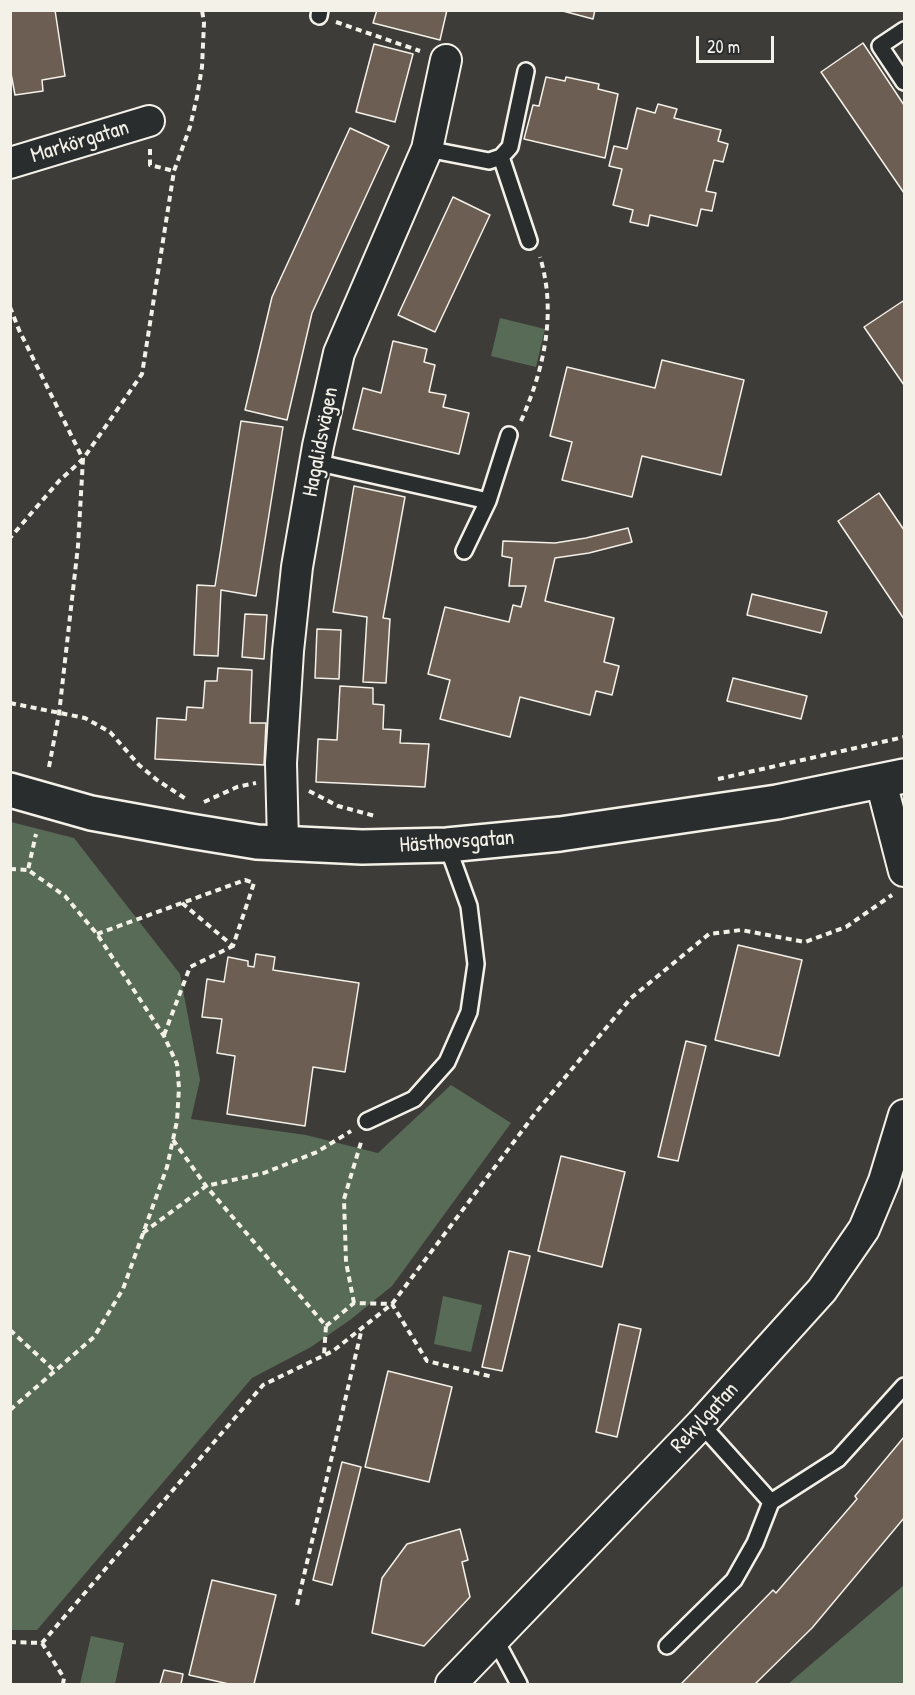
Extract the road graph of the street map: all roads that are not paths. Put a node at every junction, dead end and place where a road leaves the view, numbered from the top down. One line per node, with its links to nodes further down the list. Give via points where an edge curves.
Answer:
1 (904, 30): 4 (lane, via 880,46)
2 (446, 60): 6 (street, Hagalidsvägen)
3 (526, 71): 7 (lane, via 510,147)
4 (904, 82)
5 (149, 121): 8 (street, Markörgatan)
6 (427, 149): 7 (lane, via 489,161); 11 (street, Hagalidsvägen, via 339,353)
7 (501, 157): 9 (lane)
8 (11, 161)
9 (529, 241)
10 (509, 435): 12 (lane)
11 (315, 462): 12 (lane); 16 (street, Hagalidsvägen, via 288,651 281,763)
12 (488, 501): 13 (lane)
13 (464, 551)
14 (893, 779): 17 (street, Hästhovsgatan, via 674,819); 18 (street)
15 (10, 790): 16 (street, Hästhovsgatan, via 91,813 257,842)
16 (283, 842): 17 (street, Hästhovsgatan, via 362,847)
17 (447, 845): 20 (lane, via 469,906 476,964 470,1012 447,1062 414,1099)
18 (900, 882)
19 (904, 1115): 22 (street, Rekylgatan, via 864,1229 822,1290)
20 (367, 1121)
21 (904, 1386): 23 (lane, via 838,1459)
22 (701, 1424): 23 (lane); 24 (street, Rekylgatan)
23 (771, 1502): 25 (lane, via 755,1543 734,1580)
24 (495, 1639): 26 (street, Rekylgatan); 27 (lane)
25 (667, 1646)
26 (451, 1684)
27 (519, 1684)

